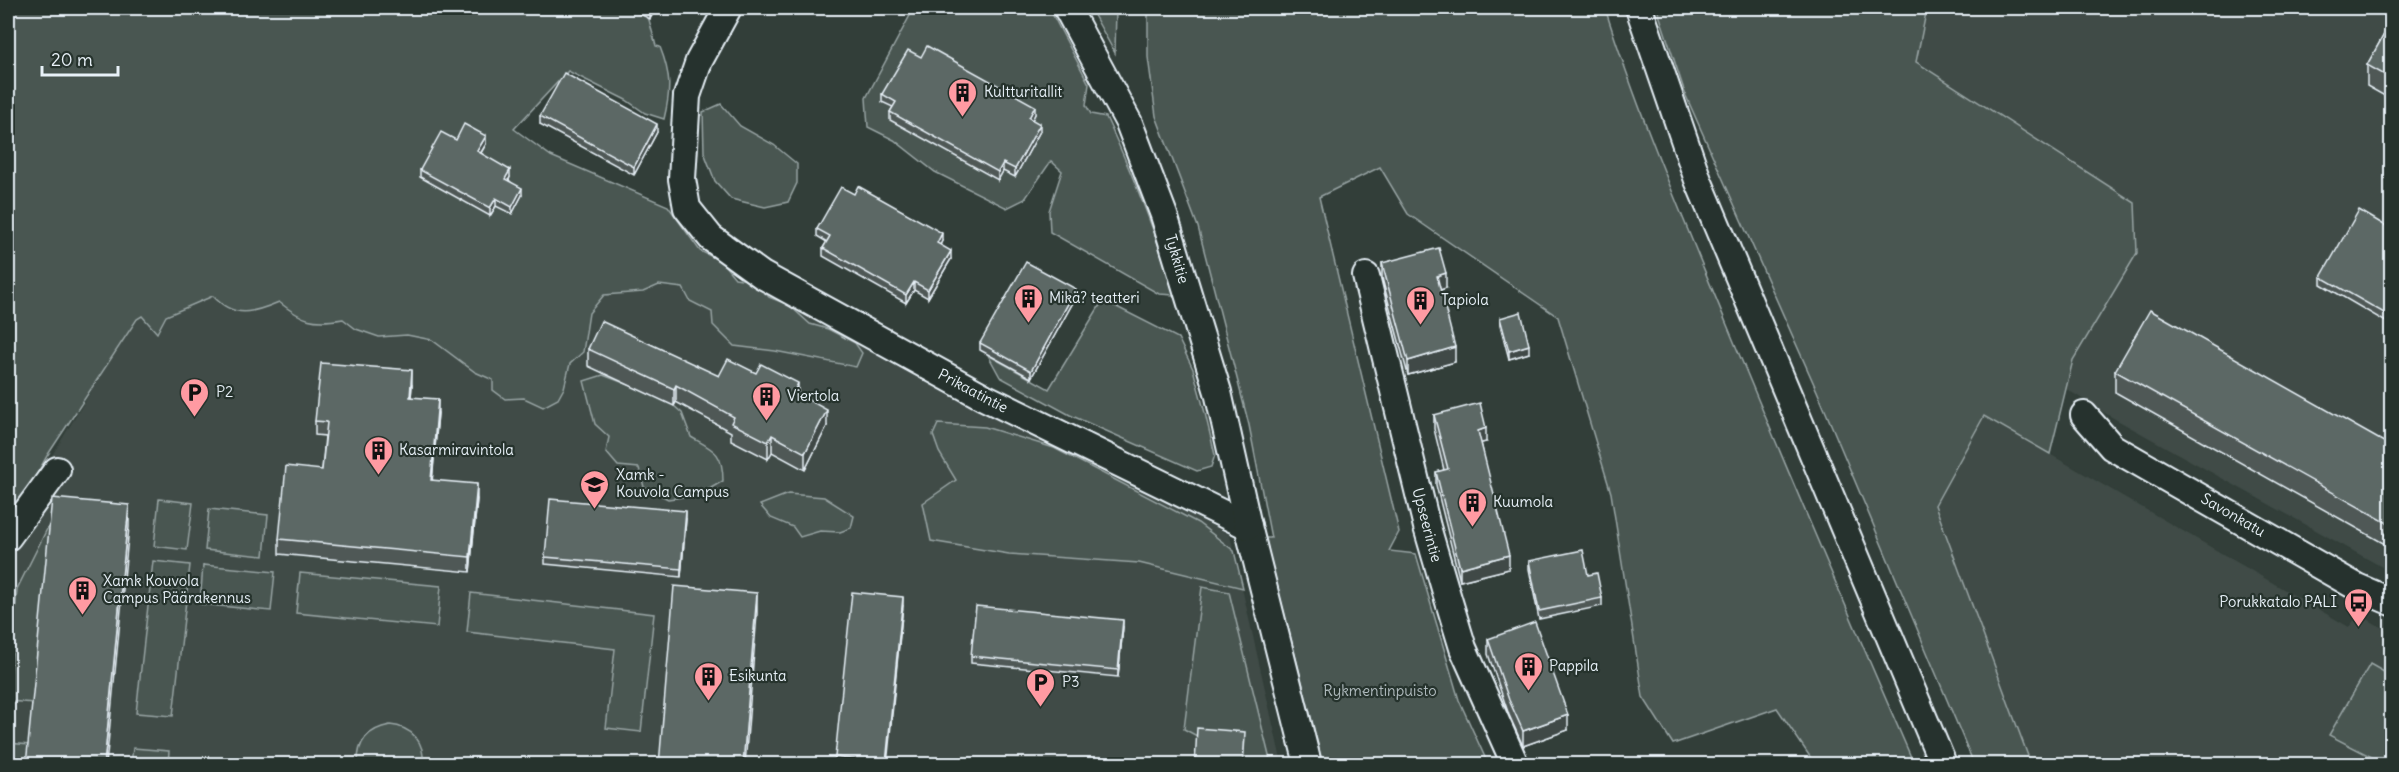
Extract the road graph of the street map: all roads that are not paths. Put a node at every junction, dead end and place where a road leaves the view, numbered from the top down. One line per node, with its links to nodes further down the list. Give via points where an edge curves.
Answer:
1 (728, 8): 7 (street, Prikaatintie, via 699,61 687,96 682,179 687,208 711,238 762,275 984,397)
2 (1067, 8): 7 (street, Tykkitie, via 1129,123 1164,215 1218,392)
3 (1639, 8): 12 (street, via 1698,180)
4 (1366, 276): 11 (street, Upseerintie, via 1427,527 1463,648)
5 (2084, 415): 9 (street, Savonkatu, via 2112,447 2357,587)
6 (57, 470): 8 (street)
7 (1248, 526): 10 (street)
8 (8, 537)
9 (2391, 602)
10 (1308, 765)
11 (1515, 765)
12 (1943, 765)

